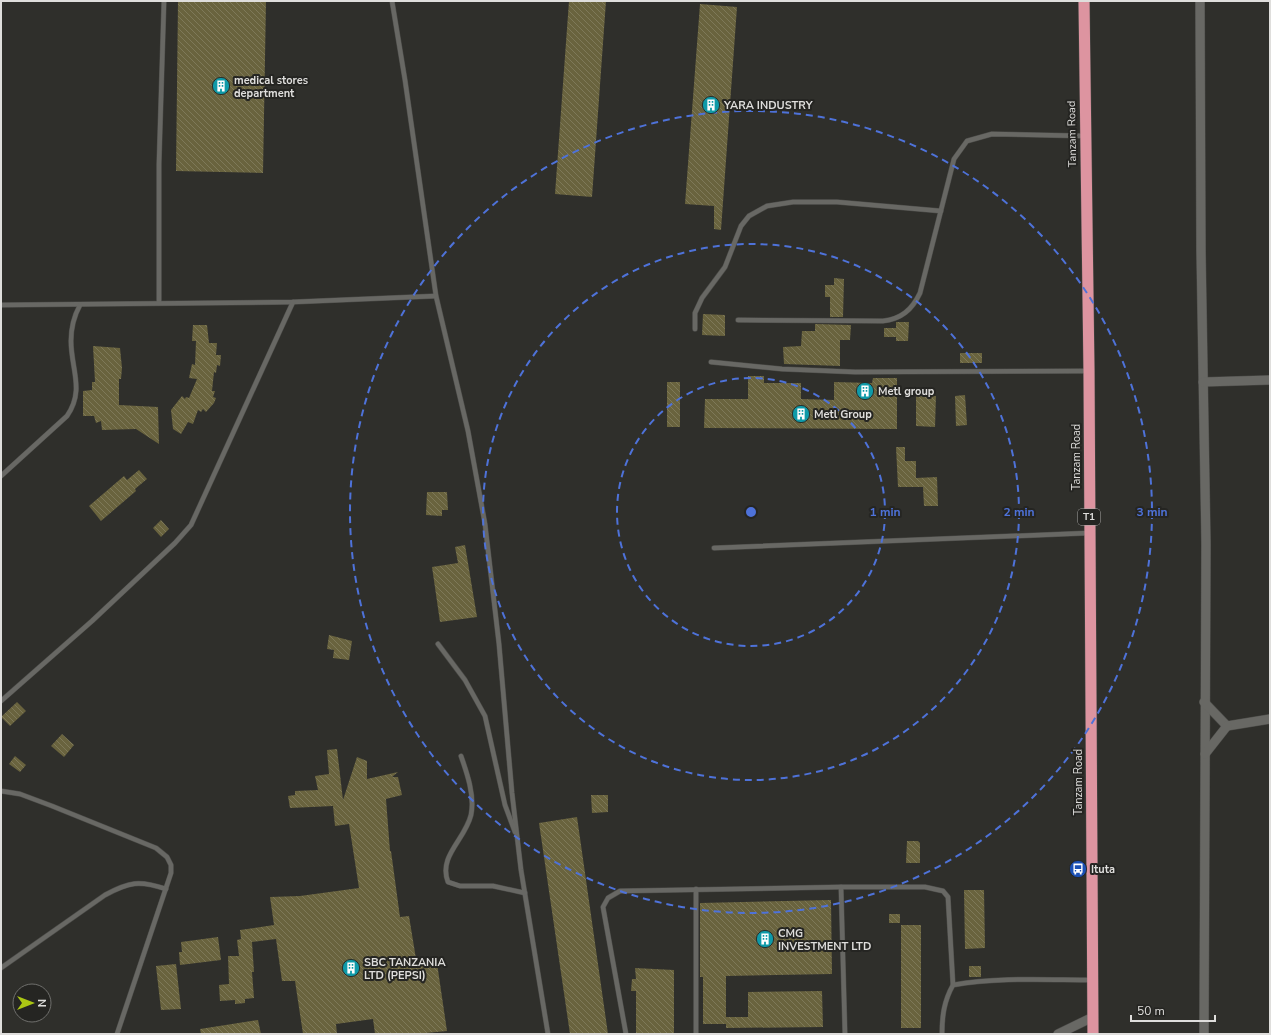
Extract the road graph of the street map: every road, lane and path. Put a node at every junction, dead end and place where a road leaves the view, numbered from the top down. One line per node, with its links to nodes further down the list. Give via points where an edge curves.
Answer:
1 (164, 1): 9 (lane, via 159,164)
2 (392, 1): 7 (lane, via 406,80)
3 (1084, 1): 5 (highway, Tanzam Road / T1)
4 (1200, 1): 17 (street)
5 (1086, 136): 6 (lane, via 992,134 967,141 954,159); 15 (highway, Tanzam Road / T1)
6 (941, 211): 12 (lane, via 920,293 910,309 897,319); 13 (lane, via 837,202 793,202 767,206 749,216 740,226 725,268 702,298 695,313)
7 (436, 296): 8 (lane); 29 (lane, via 468,431 485,524)
8 (293, 302): 9 (lane); 22 (lane, via 191,525 92,621)
9 (159, 303): 10 (lane)
10 (80, 305): 11 (lane); 18 (lane, via 72,324 71,336 77,387 73,407 67,416)
11 (1, 306)
12 (738, 320)
13 (695, 329)
14 (712, 362): 15 (lane, via 782,369 855,372)
15 (1089, 371): 19 (highway, Tanzam Road / T1)
16 (1270, 380): 17 (street)
17 (1203, 382): 23 (street, via 1206,544)
18 (1, 476)
19 (1089, 534): 20 (lane); 35 (highway, Tanzam Road / T1)
20 (714, 548)
21 (438, 644): 29 (lane, via 465,680 485,716 505,805)
22 (1, 701)
23 (1204, 702): 25 (street); 26 (street)
24 (1270, 720): 25 (street)
25 (1227, 726): 26 (street)
26 (1205, 754): 46 (street)
27 (461, 756): 33 (lane, via 469,780 471,814 466,829 446,864 448,882 460,886 493,886)
28 (1, 791): 31 (lane, via 20,794 156,848 167,857 171,865)
29 (517, 839): 33 (lane)
30 (841, 887): 32 (lane); 36 (lane, via 925,887 943,891 948,897); 42 (lane)
31 (166, 889): 34 (lane, via 141,882 119,888 105,895); 38 (lane)
32 (696, 889): 40 (lane, via 620,891 608,898 603,907); 41 (lane)
33 (525, 893): 39 (lane)
34 (1, 968)
35 (1092, 980): 36 (lane, via 969,982); 37 (highway, Tanzam Road / T1)
36 (953, 985): 43 (lane, via 943,1010)
37 (1093, 1017): 44 (street); 45 (highway, Tanzam Road / T1)
38 (117, 1034)
39 (548, 1034)
40 (626, 1034)
41 (696, 1034)
42 (845, 1034)
43 (942, 1034)
44 (1058, 1034)
45 (1092, 1034)
46 (1204, 1034)

